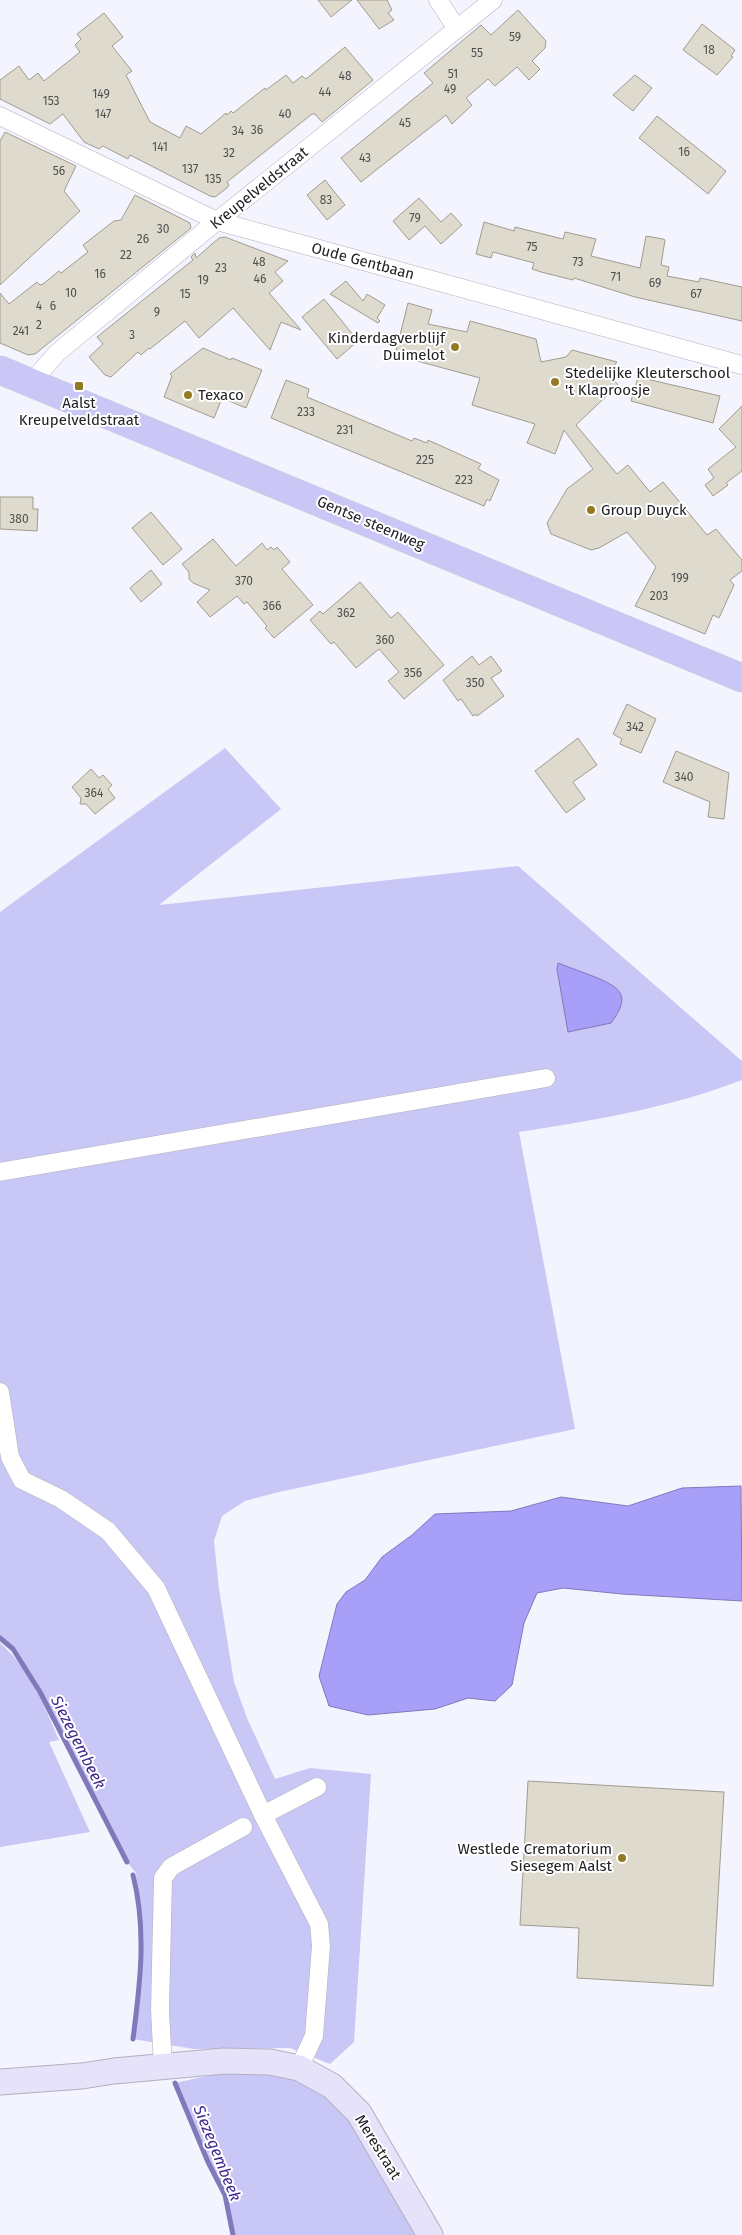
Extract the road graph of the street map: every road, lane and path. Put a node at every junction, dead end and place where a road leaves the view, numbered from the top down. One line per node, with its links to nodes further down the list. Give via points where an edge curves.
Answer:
1 (438, 0): 3 (street)
2 (493, 0): 3 (street, Kreupelveldstraat)
3 (457, 29): 5 (street, Kreupelveldstraat)
4 (0, 116): 5 (street, Oude Gentbaan)
5 (218, 221): 6 (street, Oude Gentbaan); 8 (street, Kreupelveldstraat, via 57,354)
6 (742, 365)
7 (0, 370): 8 (main road, Gentse steenweg)
8 (31, 383): 9 (main road, Gentse steenweg)
9 (742, 678)
10 (546, 1078): 11 (street)
11 (0, 1172)
12 (0, 1392): 14 (street, via 10,1456 22,1480 61,1499 108,1531 156,1588)
13 (317, 1787): 14 (street)
14 (263, 1816): 17 (street, via 319,1924 321,1946 314,2036)
15 (243, 1827): 16 (street, via 171,1867 163,1878 160,2010)
16 (163, 2067): 17 (street, Merestraat, via 224,2061 270,2062); 18 (street, Merestraat)
17 (299, 2068): 19 (street, Merestraat, via 332,2086 359,2113)
18 (0, 2082)
19 (430, 2235)

